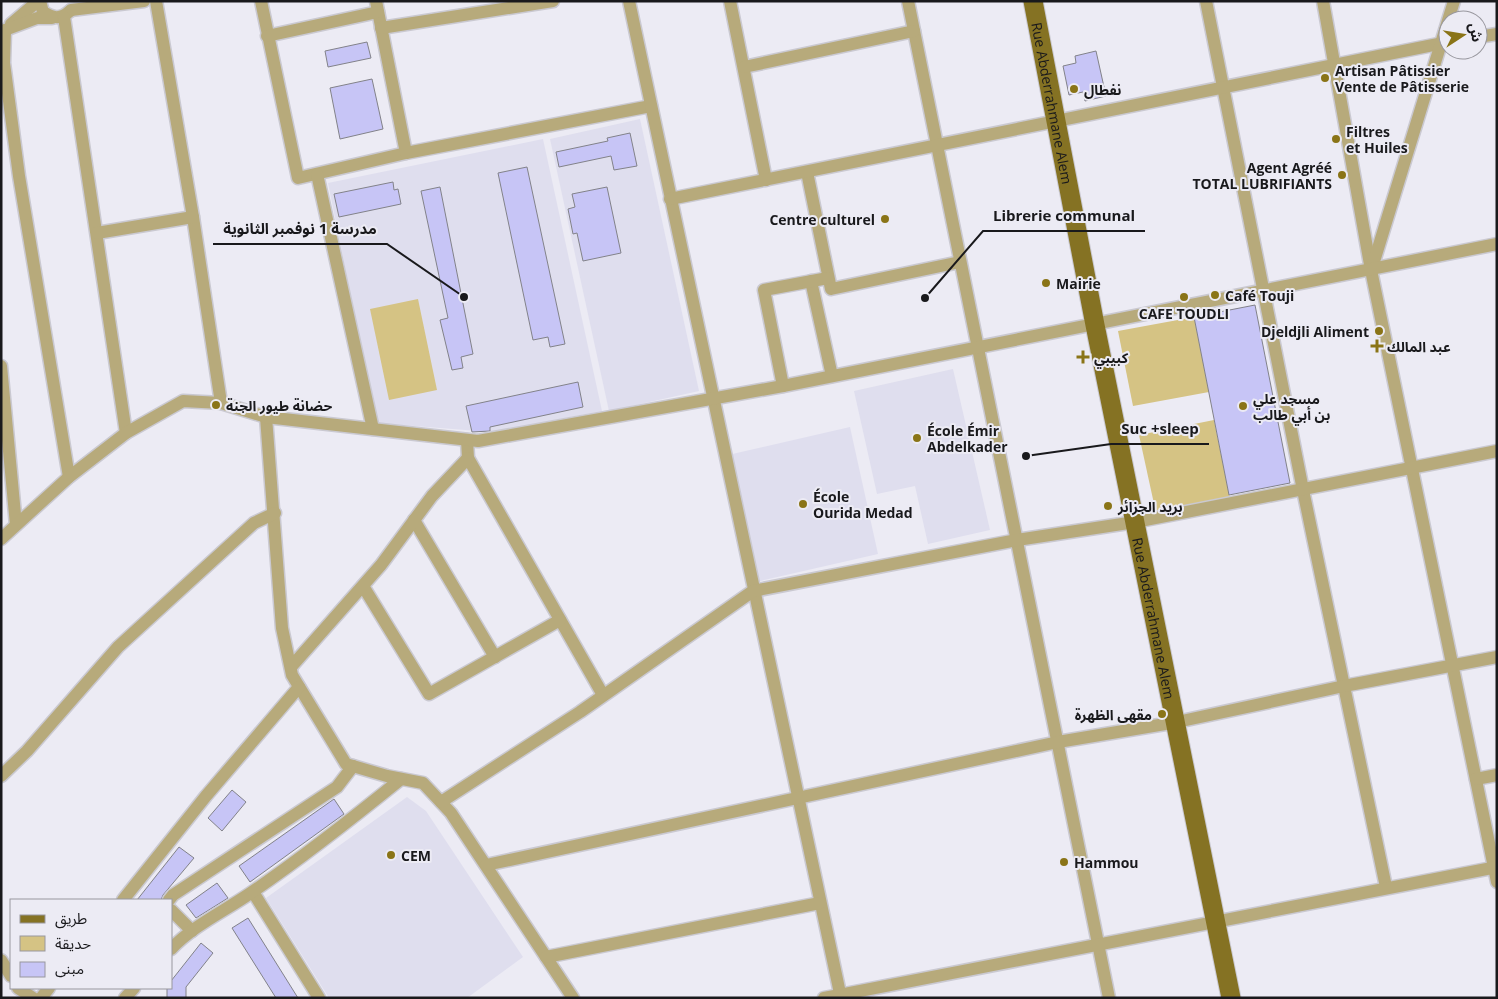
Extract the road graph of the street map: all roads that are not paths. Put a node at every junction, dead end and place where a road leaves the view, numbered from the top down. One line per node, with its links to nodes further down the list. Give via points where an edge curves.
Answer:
1 (38, 1): 13 (street, via 42,12); 15 (street)
2 (144, 1): 13 (street)
3 (156, 1): 31 (street)
4 (261, 1): 17 (street)
5 (553, 1): 14 (street)
6 (629, 1): 23 (street)
7 (730, 1): 21 (street)
8 (908, 1): 16 (street)
9 (1033, 1): 24 (main road, Rue Abderrahmane Alem)
10 (1206, 1): 22 (street)
11 (1323, 1): 20 (street)
12 (377, 7): 14 (street); 17 (street)
13 (65, 11): 15 (street); 32 (street)
14 (381, 28): 26 (street)
15 (3, 31): 53 (street, via 19,176)
16 (914, 31): 21 (street); 25 (street)
17 (267, 36): 28 (street, via 298,178)
18 (1438, 44): 20 (street)
19 (1439, 60): 35 (street)
20 (1335, 66): 22 (street); 35 (street)
21 (744, 68): 29 (street)
22 (1224, 87): 24 (street); 38 (street)
23 (651, 106): 26 (street); 30 (street)
24 (1058, 120): 25 (street); 39 (main road, Rue Abderrahmane Alem)
25 (937, 144): 27 (street); 34 (street)
26 (406, 153): 28 (street)
27 (807, 172): 29 (street); 36 (street)
28 (317, 174): 47 (street)
29 (766, 180): 30 (street)
30 (670, 199): 44 (street)
31 (194, 217): 32 (street); 45 (street)
32 (97, 233): 48 (street)
33 (1497, 244): 35 (street)
34 (960, 262): 36 (street, via 831,289); 40 (street)
35 (1371, 270): 38 (street); 52 (street)
36 (828, 278): 37 (street)
37 (812, 281): 42 (street); 43 (street, via 764,290)
38 (1264, 291): 39 (street); 54 (street)
39 (1095, 325): 40 (street); 57 (main road, Rue Abderrahmane Alem)
40 (978, 346): 42 (street); 60 (street)
41 (1, 366): 58 (street)
42 (832, 376): 43 (street)
43 (783, 386): 44 (street)
44 (712, 399): 49 (street, via 478,441); 62 (street)
45 (221, 403): 46 (street); 48 (street, via 183,401)
46 (266, 417): 47 (street); 55 (street)
47 (373, 429): 49 (street)
48 (126, 433): 53 (street)
49 (467, 440): 51 (street)
50 (1497, 451): 52 (street)
51 (468, 458): 56 (street); 63 (street)
52 (1413, 469): 54 (street); 66 (street)
53 (69, 477): 58 (street)
54 (1304, 490): 57 (street); 68 (street)
55 (275, 513): 67 (street, via 282,628); 75 (street, via 254,523 118,648)
56 (414, 520): 61 (street); 64 (street)
57 (1135, 522): 60 (street); 71 (main road, Rue Abderrahmane Alem)
58 (16, 525): 59 (street)
59 (1, 539)
60 (1017, 540): 62 (street); 72 (street)
61 (363, 586): 64 (street, via 429,694); 67 (street)
62 (753, 592): 70 (street); 78 (street)
63 (560, 620): 64 (street); 70 (street)
64 (494, 657)
65 (1497, 657): 66 (street)
66 (1453, 666): 68 (street); 77 (street)
67 (291, 667): 69 (street)
68 (1344, 686): 71 (street); 83 (street)
69 (299, 687): 73 (street, via 346,764); 85 (street)
70 (603, 695): 79 (street)
71 (1177, 722): 72 (street); 89 (main road, Rue Abderrahmane Alem)
72 (1058, 742): 78 (street); 91 (street)
73 (353, 766): 76 (street); 86 (street, via 337,787)
74 (1497, 775): 77 (street)
75 (1, 776)
76 (401, 778): 79 (street, via 423,782); 84 (street, via 327,839)
77 (1476, 779): 81 (street)
78 (797, 798): 80 (street); 87 (street)
79 (441, 802): 80 (street)
80 (486, 865): 93 (street)
81 (1495, 868): 82 (street); 83 (street)
82 (1497, 882)
83 (1386, 887): 89 (street)
84 (253, 892): 90 (street); 99 (street)
85 (123, 899)
86 (170, 899)
87 (820, 903): 93 (street); 97 (street)
88 (172, 911): 90 (street)
89 (1217, 923): 91 (street); 103 (main road, Rue Abderrahmane Alem)
90 (192, 931): 92 (street)
91 (1098, 942): 97 (street); 102 (street)
92 (172, 948)
93 (546, 957): 100 (street)
94 (1, 960): 95 (street)
95 (10, 974)
96 (20, 989): 98 (street)
97 (841, 996): 101 (street)
98 (33, 998)
99 (319, 998)
100 (573, 998)
101 (824, 998)
102 (1109, 998)
103 (1231, 998)

